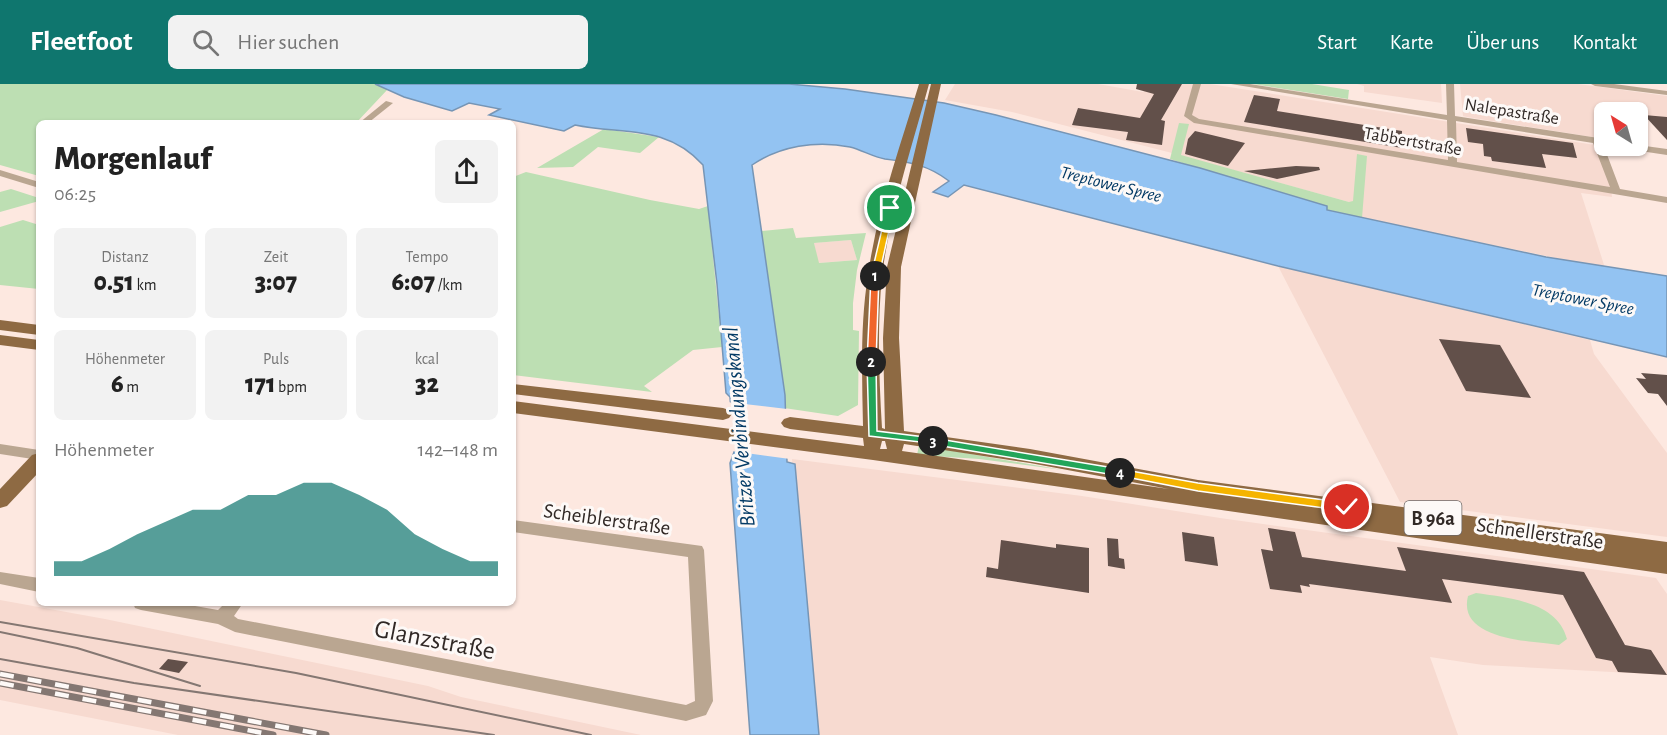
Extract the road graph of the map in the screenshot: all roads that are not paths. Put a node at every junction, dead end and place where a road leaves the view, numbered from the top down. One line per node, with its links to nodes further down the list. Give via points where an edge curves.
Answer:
1 (924, 84): 30 (main road, via 881,242 872,312)
2 (936, 84): 31 (main road, via 899,239 891,314)
3 (1197, 84): 15 (street, Tabbertstraße, via 1188,116 1197,122)
4 (1235, 84): 9 (street, Nalepastraße)
5 (1450, 84): 9 (street)
6 (1595, 84): 7 (street)
7 (1667, 93)
8 (388, 103): 10 (street)
9 (1451, 118): 11 (street, Nalepastraße); 15 (street)
10 (367, 120)
11 (1594, 140)
12 (1648, 149): 13 (street)
13 (1667, 152)
14 (1605, 156): 18 (street)
15 (1453, 165): 18 (street, Tabbertstraße)
16 (0, 173): 17 (street)
17 (36, 184)
18 (1616, 192): 19 (street, Tabbertstraße)
19 (1667, 200)
20 (0, 325): 21 (main road)
21 (36, 330)
22 (0, 340): 23 (main road)
23 (36, 345)
24 (516, 389): 25 (main road)
25 (635, 403): 27 (main road); 29 (main road)
26 (516, 407): 29 (main road, B 96a)
27 (723, 414)
28 (790, 423): 30 (main road, B 96a)
29 (654, 426): 33 (main road, B 96a)
30 (872, 433): 31 (main road, B 96a); 33 (main road)
31 (894, 436): 35 (main road); 37 (main road, B 96a, via 1030,456)
32 (0, 449): 34 (street)
33 (873, 454): 35 (main road, B 96a)
34 (36, 455)
35 (896, 458): 37 (main road, B 96a)
36 (36, 463): 38 (main road)
37 (1198, 494): 40 (main road, Schnellerstraße / B 96a); 41 (main road, Schnellerstraße / B 96a)
38 (0, 501)
39 (516, 526): 47 (street, Scheiblerstraße, via 696,550 705,701 695,712)
40 (1667, 550)
41 (1667, 566)
42 (0, 578): 43 (street)
43 (36, 584)
44 (157, 606): 46 (street, Glanzstraße)
45 (232, 606): 46 (street)
46 (222, 618): 47 (street, Glanzstraße, via 235,626)
47 (686, 713)

